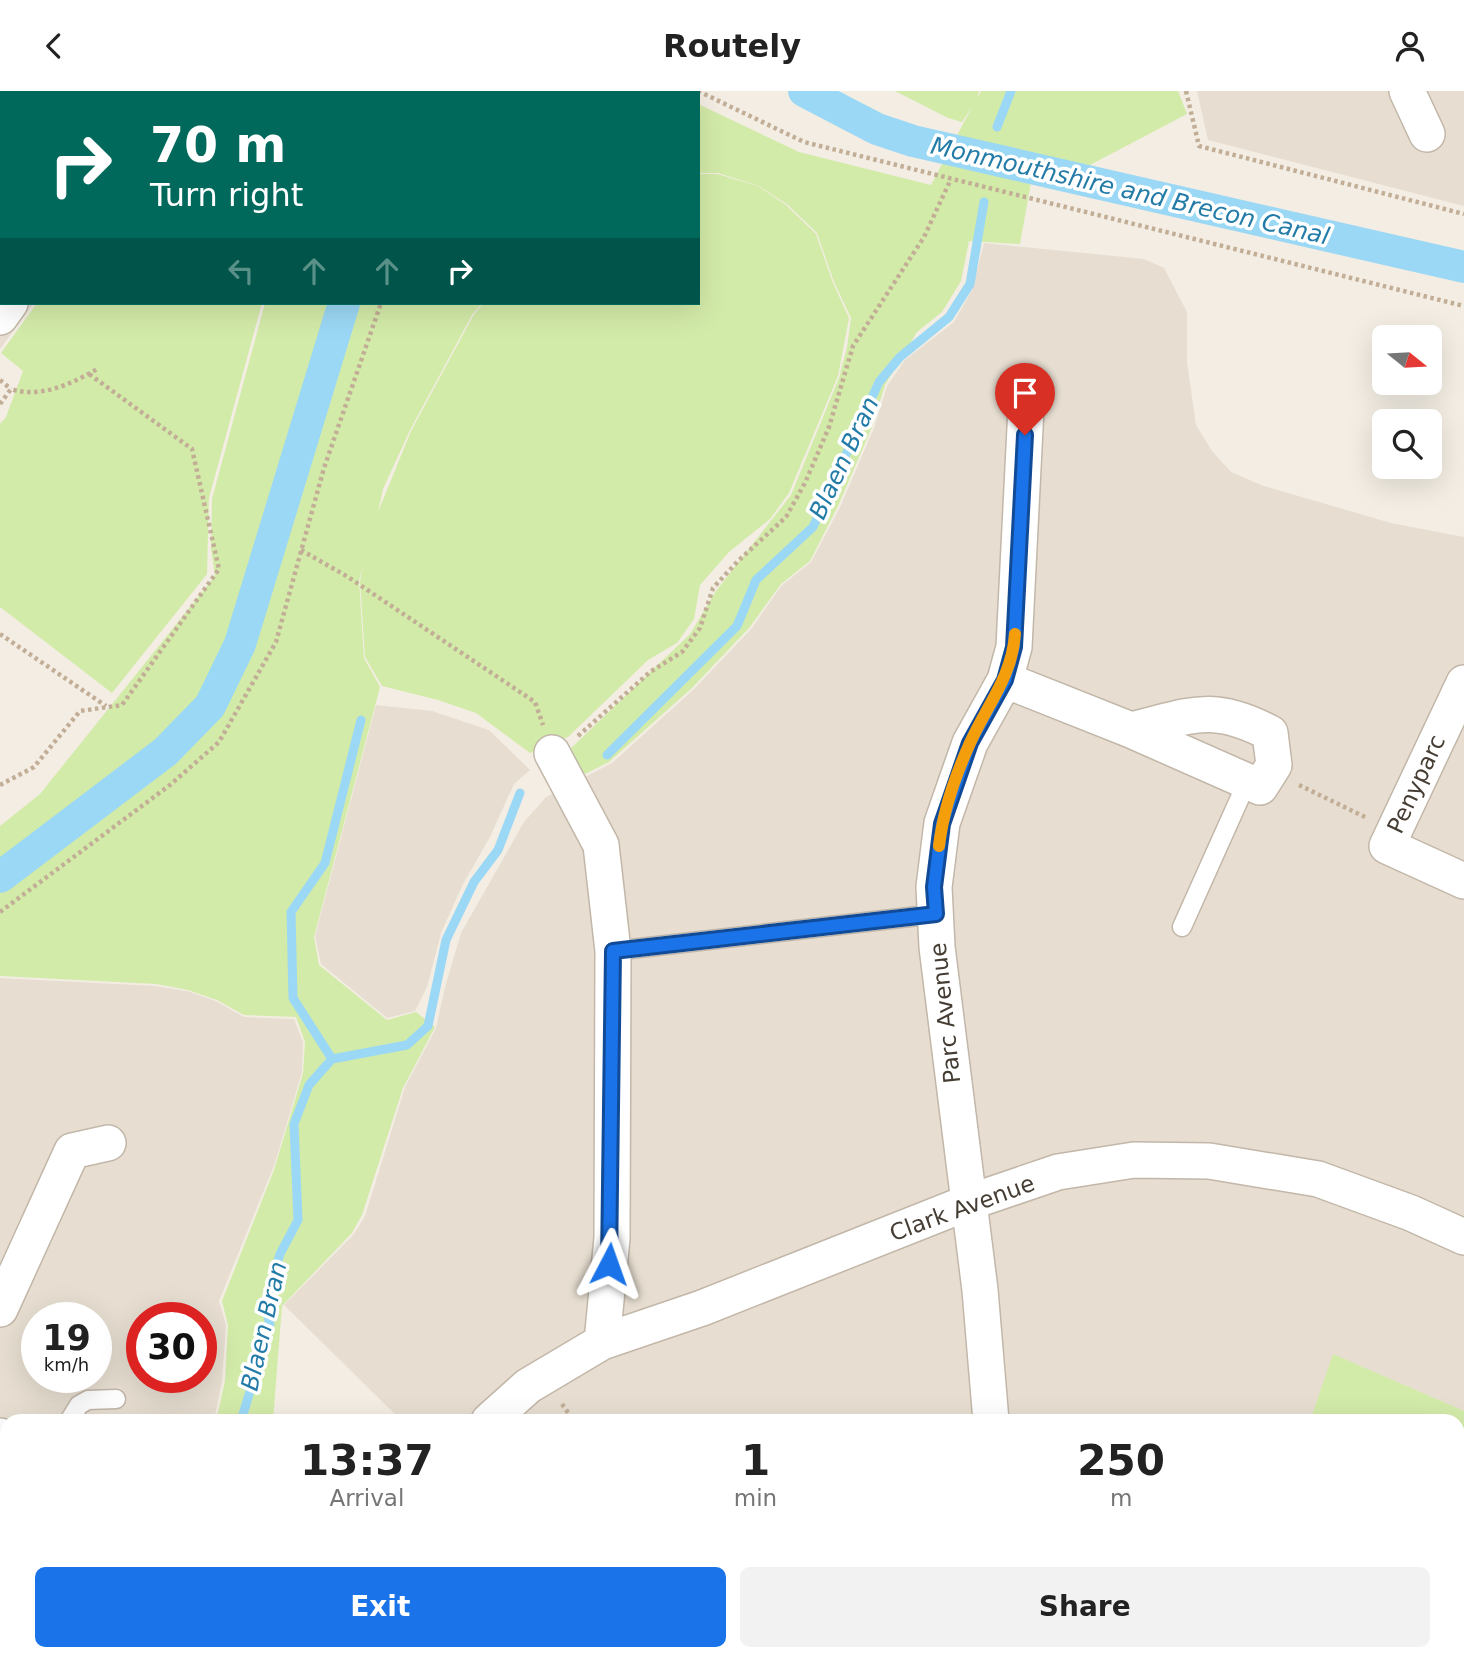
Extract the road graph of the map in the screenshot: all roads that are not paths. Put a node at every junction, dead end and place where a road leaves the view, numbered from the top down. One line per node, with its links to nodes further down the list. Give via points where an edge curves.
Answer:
1 (1407, 91): 2 (street)
2 (1427, 134)
3 (1026, 408): 4 (street, Parc Avenue, via 1014,647)
4 (1005, 680): 6 (street); 10 (street, Parc Avenue, via 970,743 942,824 934,887)
5 (1464, 683): 9 (street, Penyparc, via 1387,846)
6 (1131, 730): 8 (street); 8 (street, via 1209,712 1242,718 1269,733 1273,765)
7 (552, 753): 12 (street, via 601,845)
8 (1259, 776): 11 (lane)
9 (1464, 881)
10 (936, 914): 12 (lane); 14 (street, Parc Avenue)
11 (1182, 927)
12 (613, 951): 17 (street, via 611,1238)
13 (108, 1143): 16 (street, via 72,1151)
14 (967, 1203): 15 (street, Clark Avenue, via 1058,1172 1134,1160 1209,1161 1318,1179); 17 (street, Clark Avenue, via 702,1308); 21 (street, Parc Avenue)
15 (1464, 1237)
16 (0, 1309)
17 (602, 1342): 20 (street, Clark Avenue, via 528,1386)
18 (116, 1399): 19 (lane, via 88,1400)
19 (73, 1414)
20 (497, 1414)
21 (990, 1414)

